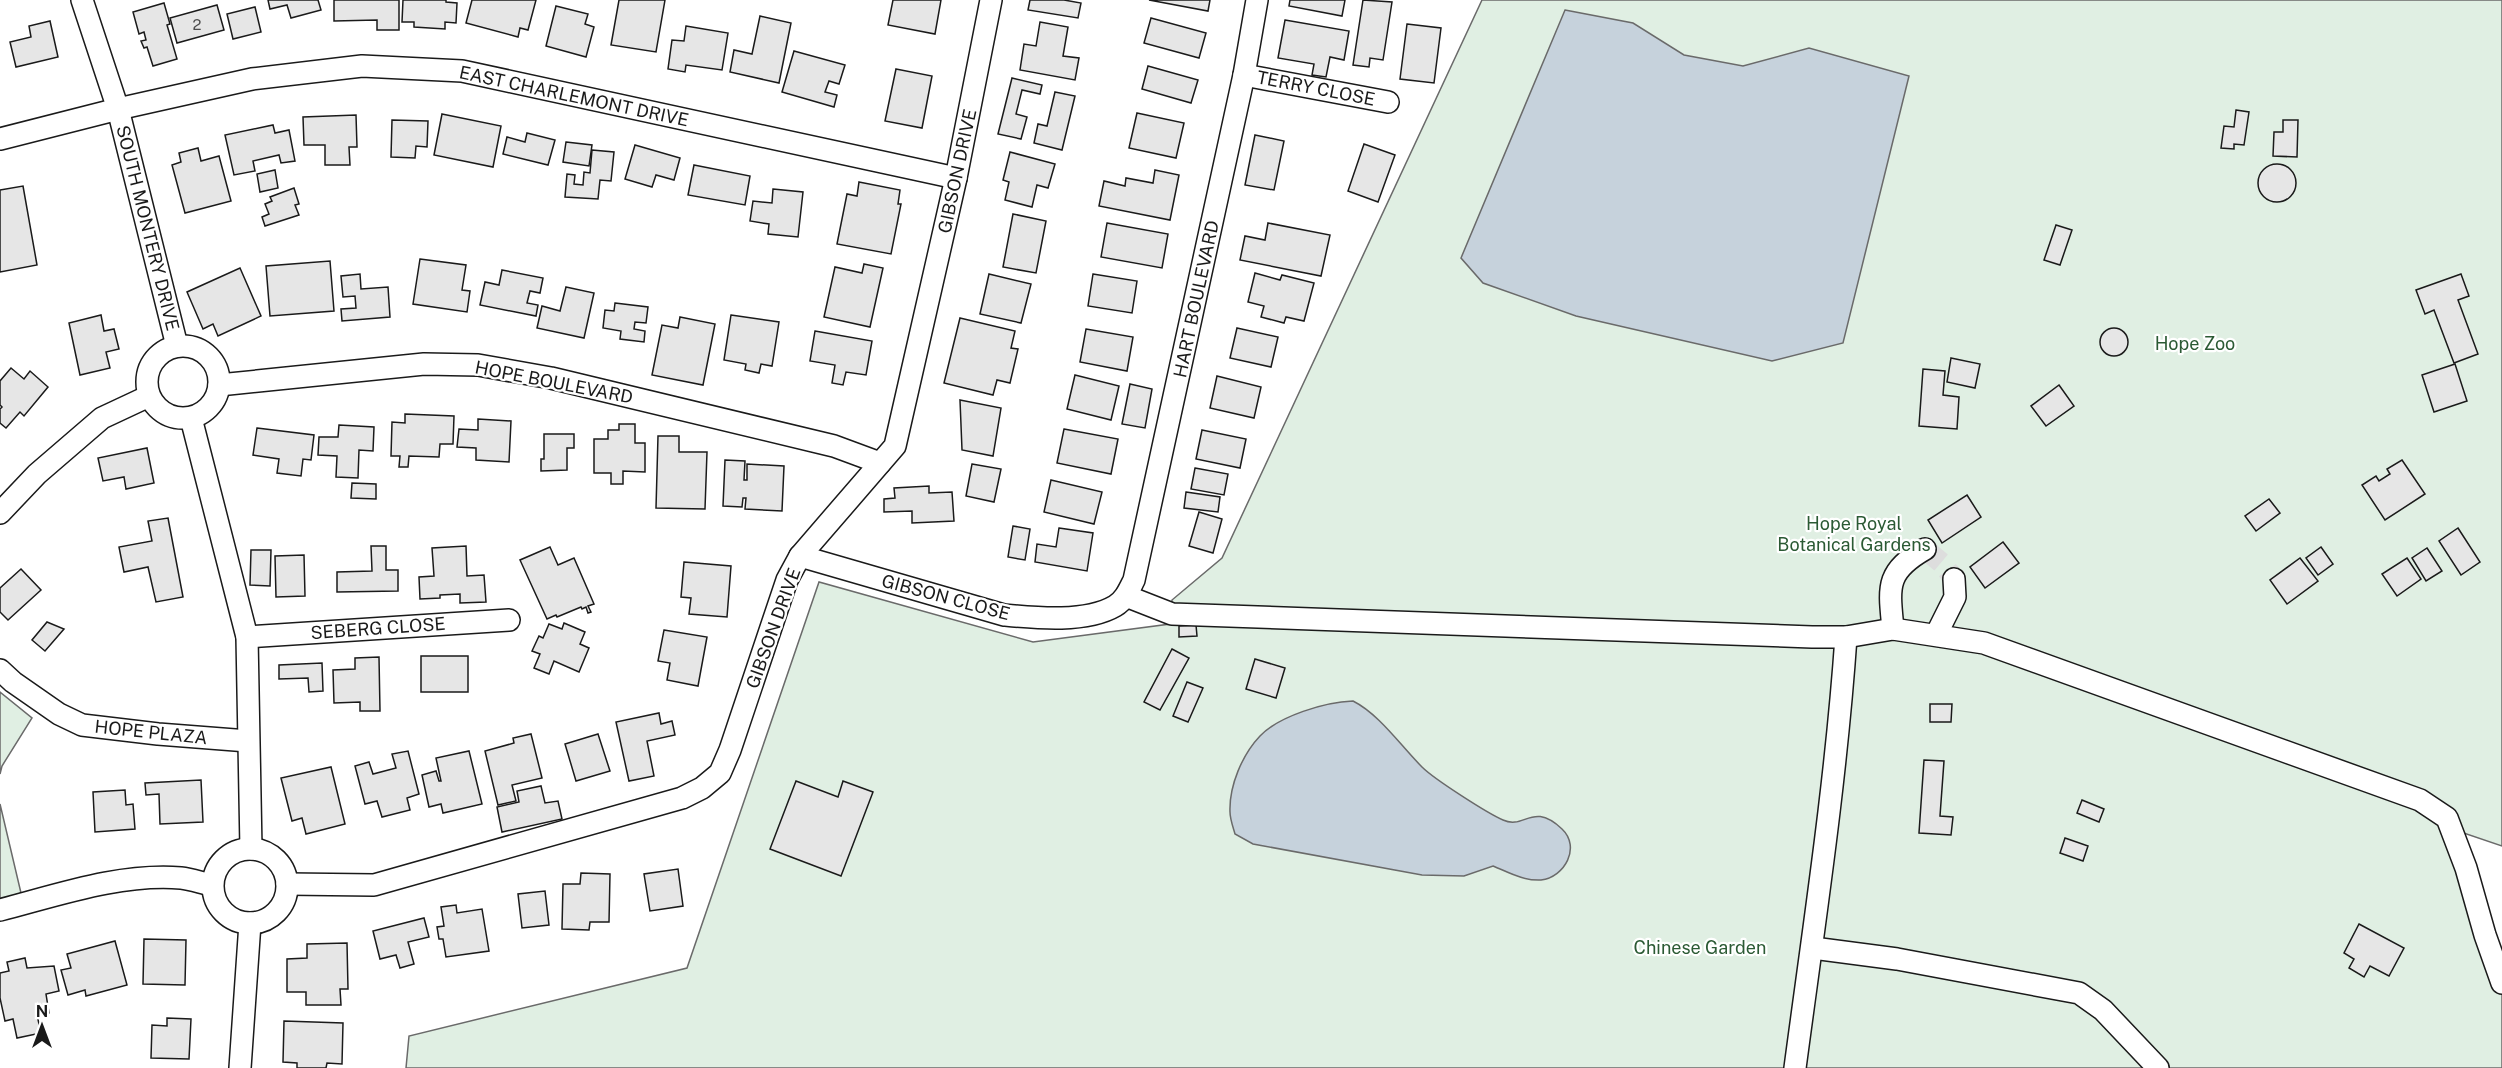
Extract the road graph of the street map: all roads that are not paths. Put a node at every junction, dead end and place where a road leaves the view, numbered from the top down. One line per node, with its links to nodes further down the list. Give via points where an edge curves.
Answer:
1 (82, 0): 6 (street, SOUTH MONTERY DRIVE)
2 (991, 0): 8 (street, GIBSON DRIVE)
3 (1257, 0): 4 (street, HART BOULEVARD)
4 (1244, 75): 5 (street, TERRY CLOSE); 18 (street, HART BOULEVARD, via 1164,451 1134,580)
5 (1388, 102)
6 (118, 109): 7 (street, EAST CHARLEMONT DRIVE); 8 (street, EAST CHARLEMONT DRIVE, via 252,79 362,66 462,71); 9 (street, SOUTH MONTERY DRIVE)
7 (0, 140)
8 (956, 177): 13 (street, GIBSON DRIVE, via 895,446)
9 (177, 346): 10 (street, via 208,356 219,375); 11 (street, via 151,364)
10 (219, 385): 12 (street, via 210,407); 13 (street, HOPE BOULEVARD, via 424,364 478,365 551,378 823,443)
11 (149, 396): 12 (street, via 162,412); 14 (street, via 102,418 37,474)
12 (190, 418): 22 (street)
13 (880, 463): 16 (street, GIBSON DRIVE)
14 (0, 513)
15 (1925, 549): 20 (street, via 1906,560 1893,577)
16 (800, 556): 18 (street, GIBSON CLOSE, via 1004,615 1039,619 1101,612 1116,606); 27 (street, GIBSON DRIVE, via 787,580 730,750 720,773 702,788 682,798 374,885)
17 (1954, 579): 21 (street, via 1955,597)
18 (1126, 596): 23 (street, via 1172,614)
19 (509, 620): 22 (street, SEBERG CLOSE)
20 (1893, 629): 21 (street); 23 (street)
21 (1936, 635): 32 (street, via 1984,643 2420,800 2447,818)
22 (247, 637): 25 (street)
23 (1846, 637): 31 (street, via 1841,718)
24 (0, 670): 25 (street, HOPE PLAZA, via 58,714 82,724)
25 (248, 741): 26 (street)
26 (251, 849): 27 (street, via 280,863); 28 (street, via 240,850 220,863)
27 (287, 884): 30 (street, via 281,907 262,921)
28 (212, 885): 29 (street, via 181,878 144,879 100,885); 30 (street, via 217,902 228,916)
29 (0, 910)
30 (250, 923): 33 (street)
31 (1813, 948): 34 (street); 35 (street, via 1897,959 2079,993 2103,1010)
32 (2502, 983)
33 (240, 1068)
34 (1795, 1068)
35 (2158, 1068)

